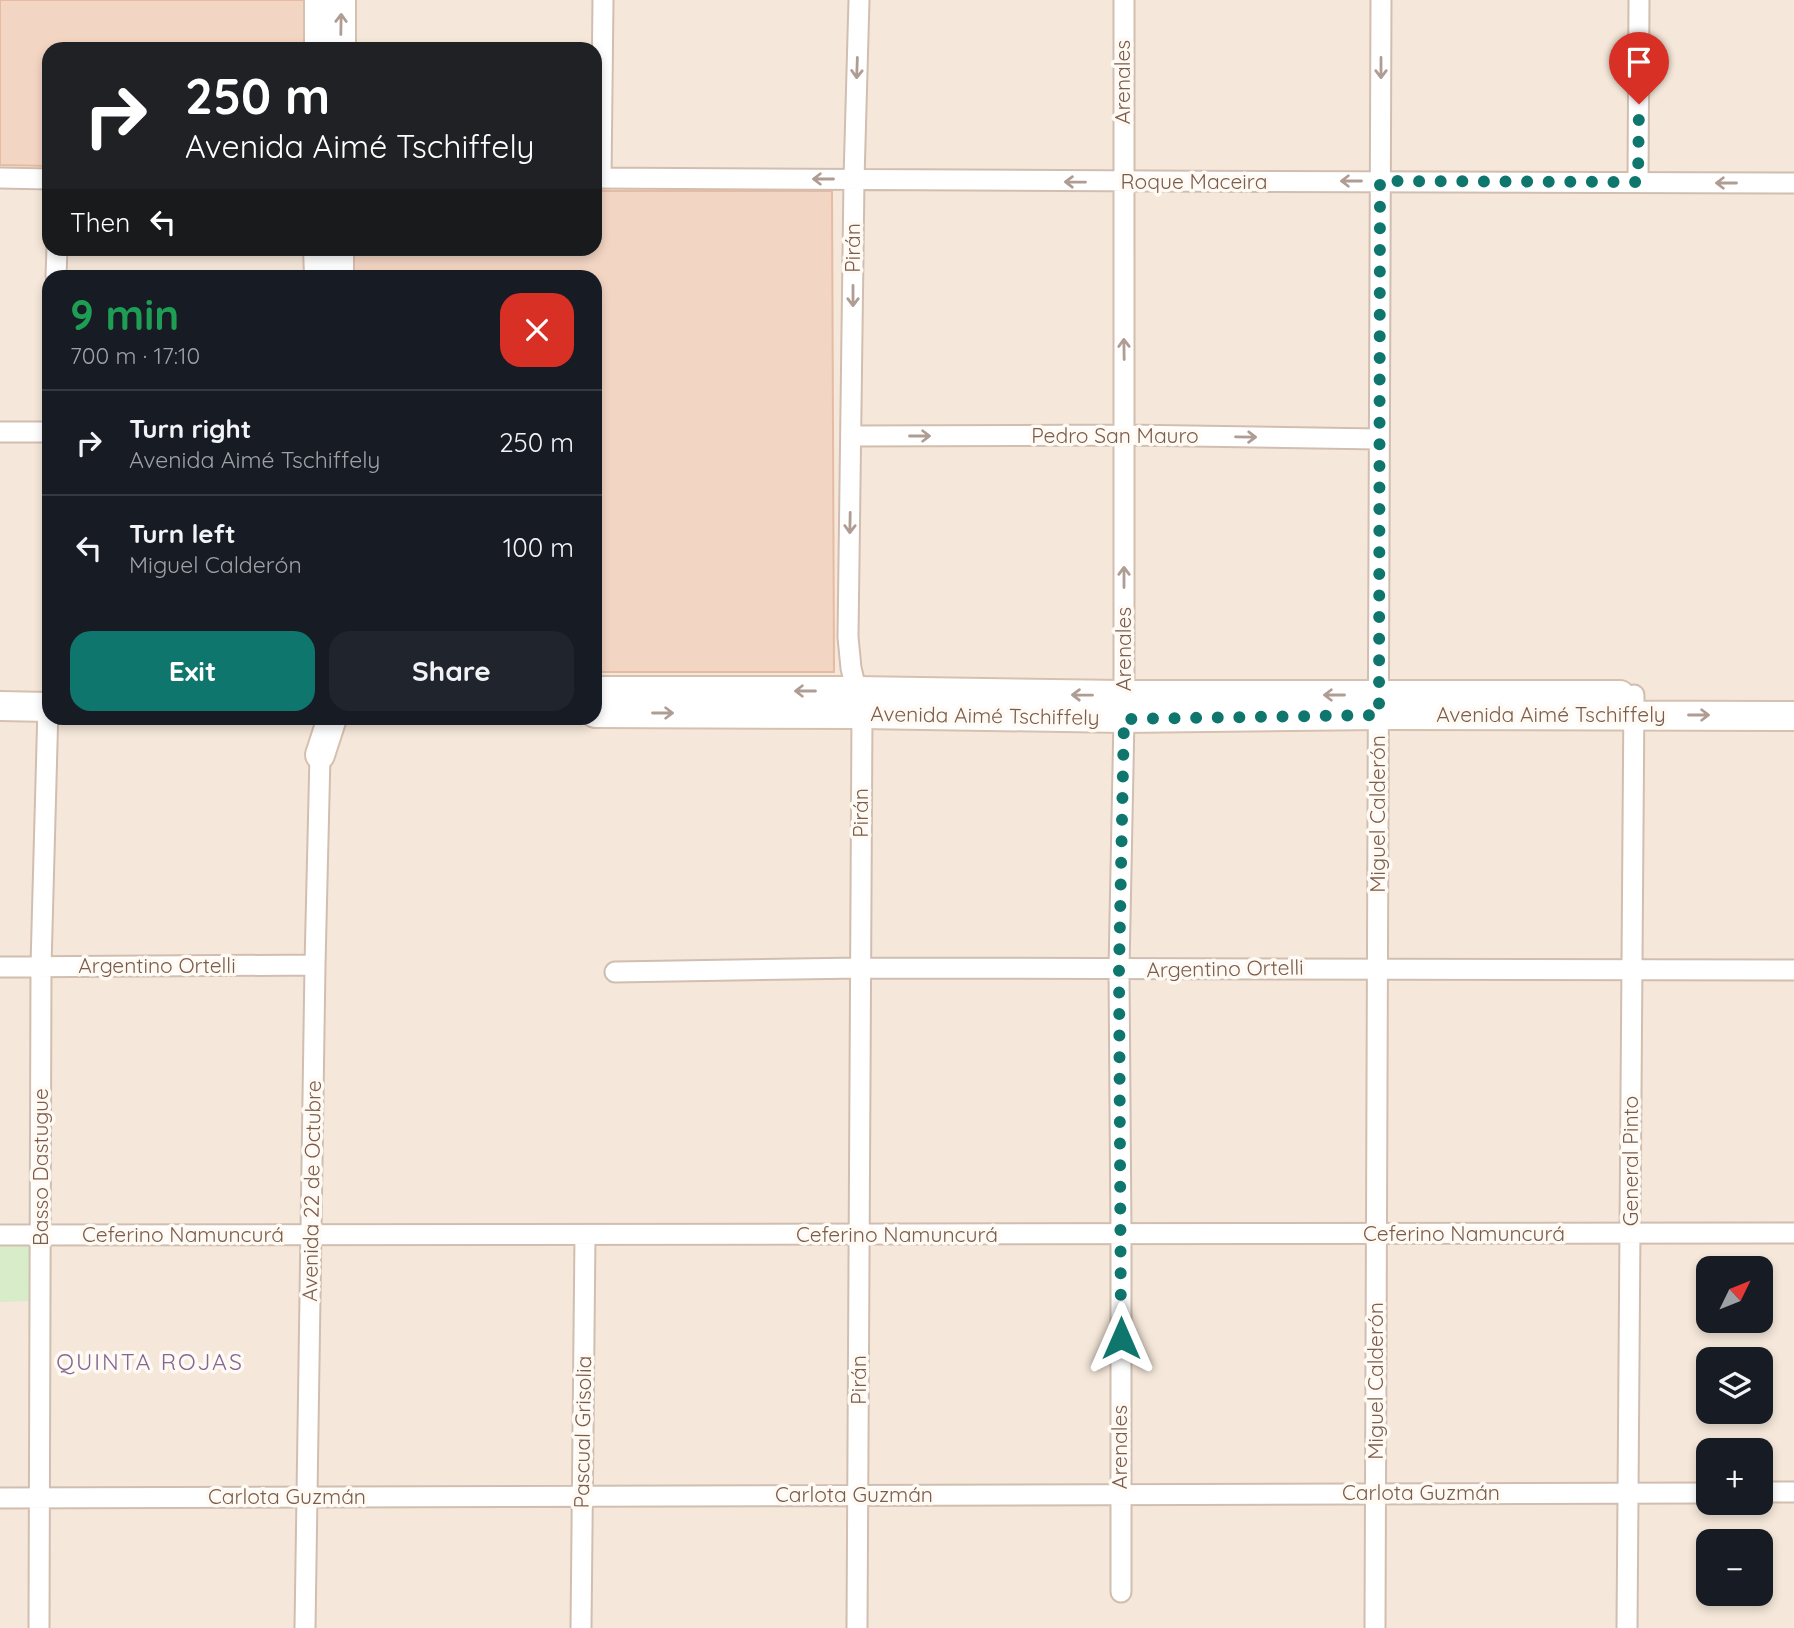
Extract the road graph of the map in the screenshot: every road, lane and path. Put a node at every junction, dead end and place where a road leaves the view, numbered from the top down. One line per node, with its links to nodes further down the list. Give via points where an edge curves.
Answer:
1 (319, 0): 8 (main road)
2 (341, 0): 9 (main road, one-way to 2)
3 (603, 0): 10 (street)
4 (859, 0): 14 (street, Pirán, one-way to 14)
5 (1124, 0): 16 (street, Arenales)
6 (1381, 0): 15 (street, Miguel Calderón, one-way to 15)
7 (1639, 0): 17 (street)
8 (319, 42)
9 (341, 42)
10 (602, 42)
11 (0, 178): 13 (street)
12 (602, 178): 14 (street, Roque Maceira, one-way to 12)
13 (42, 179)
14 (854, 179): 16 (street, Roque Maceira, one-way to 14); 22 (street, Pirán, one-way to 22)
15 (1380, 181): 16 (street, Roque Maceira, one-way to 16); 17 (street, Roque Maceira); 23 (street, Miguel Calderón)
16 (1123, 182): 21 (street, Arenales, one-way to 16)
17 (1638, 182): 18 (street, Roque Maceira, one-way to 17)
18 (1794, 183)
19 (0, 432): 20 (street)
20 (42, 432)
21 (1125, 435): 22 (street, Pedro San Mauro, one-way to 21); 23 (street, Pedro San Mauro, one-way to 23); 31 (street, Arenales, one-way to 21)
22 (852, 436): 26 (street, Pirán, one-way to 26, via 848,637)
23 (1378, 439): 27 (street, Miguel Calderón)
24 (602, 691): 26 (main road, Avenida Aimé Tschiffely, one-way to 24)
25 (1794, 696): 28 (main road, Avenida Aimé Tschiffely)
26 (859, 703): 31 (main road, Avenida Aimé Tschiffely); 32 (main road, Avenida Aimé Tschiffely, one-way to 26); 41 (street, Pirán)
27 (1378, 705): 28 (main road, Avenida Aimé Tschiffely); 31 (main road, Avenida Aimé Tschiffely); 42 (street, Miguel Calderón)
28 (1634, 705): 33 (main road, Avenida Aimé Tschiffely, one-way to 33); 43 (street, General Pinto)
29 (0, 706): 30 (main road)
30 (42, 707)
31 (1124, 707): 44 (street, Arenales)
32 (602, 713)
33 (1794, 716)
34 (48, 725): 39 (street, Basso Dastugue)
35 (319, 725): 37 (main road, Avenida 22 de Octubre)
36 (330, 725): 37 (main road, Avenida 22 de Octubre)
37 (320, 755): 38 (street, Avenida 22 de Octubre)
38 (314, 965): 39 (street, Argentino Ortelli); 55 (street, Avenida 22 de Octubre)
39 (41, 966): 40 (street, Argentino Ortelli); 51 (street, Basso Dastugue)
40 (0, 967)
41 (860, 968): 44 (street, Argentino Ortelli); 46 (street, Argentino Ortelli); 53 (street, Pirán)
42 (1377, 968): 43 (street, Argentino Ortelli); 44 (street, Argentino Ortelli); 48 (street, Miguel Calderón)
43 (1632, 969): 45 (street, Argentino Ortelli); 49 (street, General Pinto)
44 (1119, 970): 54 (street, Arenales)
45 (1794, 970)
46 (615, 972)
47 (1794, 1233): 49 (street, Ceferino Namuncurá)
48 (1377, 1234): 49 (street, Ceferino Namuncurá); 54 (street, Ceferino Namuncurá); 61 (street, Miguel Calderón)
49 (1630, 1234): 58 (street, General Pinto)
50 (0, 1235): 51 (street, Ceferino Namuncurá)
51 (41, 1235): 55 (street, Ceferino Namuncurá); 64 (street, Basso Dastugue)
52 (585, 1235): 53 (street, Ceferino Namuncurá); 55 (street, Ceferino Namuncurá); 63 (street, Pascual Grisolia)
53 (859, 1235): 54 (street, Ceferino Namuncurá); 62 (street, Pirán)
54 (1121, 1235): 60 (street, Arenales)
55 (312, 1236): 65 (street, Avenida 22 de Octubre)
56 (1773, 1492): 57 (street)
57 (1794, 1492)
58 (1628, 1493): 59 (street, Carlota Guzmán); 61 (street, Carlota Guzmán); 73 (street, General Pinto)
59 (1696, 1493)
60 (1120, 1494): 61 (street, Carlota Guzmán); 62 (street, Carlota Guzmán); 67 (street, Arenales)
61 (1376, 1494): 72 (street, Miguel Calderón)
62 (858, 1495): 63 (street, Carlota Guzmán); 71 (street, Pirán)
63 (583, 1496): 65 (street, Carlota Guzmán); 70 (street, Pascual Grisolia)
64 (39, 1497): 65 (street, Carlota Guzmán); 66 (street, Carlota Guzmán); 68 (street, Basso Dastugue)
65 (307, 1497): 69 (street, Avenida 22 de Octubre)
66 (0, 1498)
67 (1121, 1592)
68 (39, 1628)
69 (305, 1628)
70 (581, 1628)
71 (858, 1628)
72 (1375, 1628)
73 (1627, 1628)

